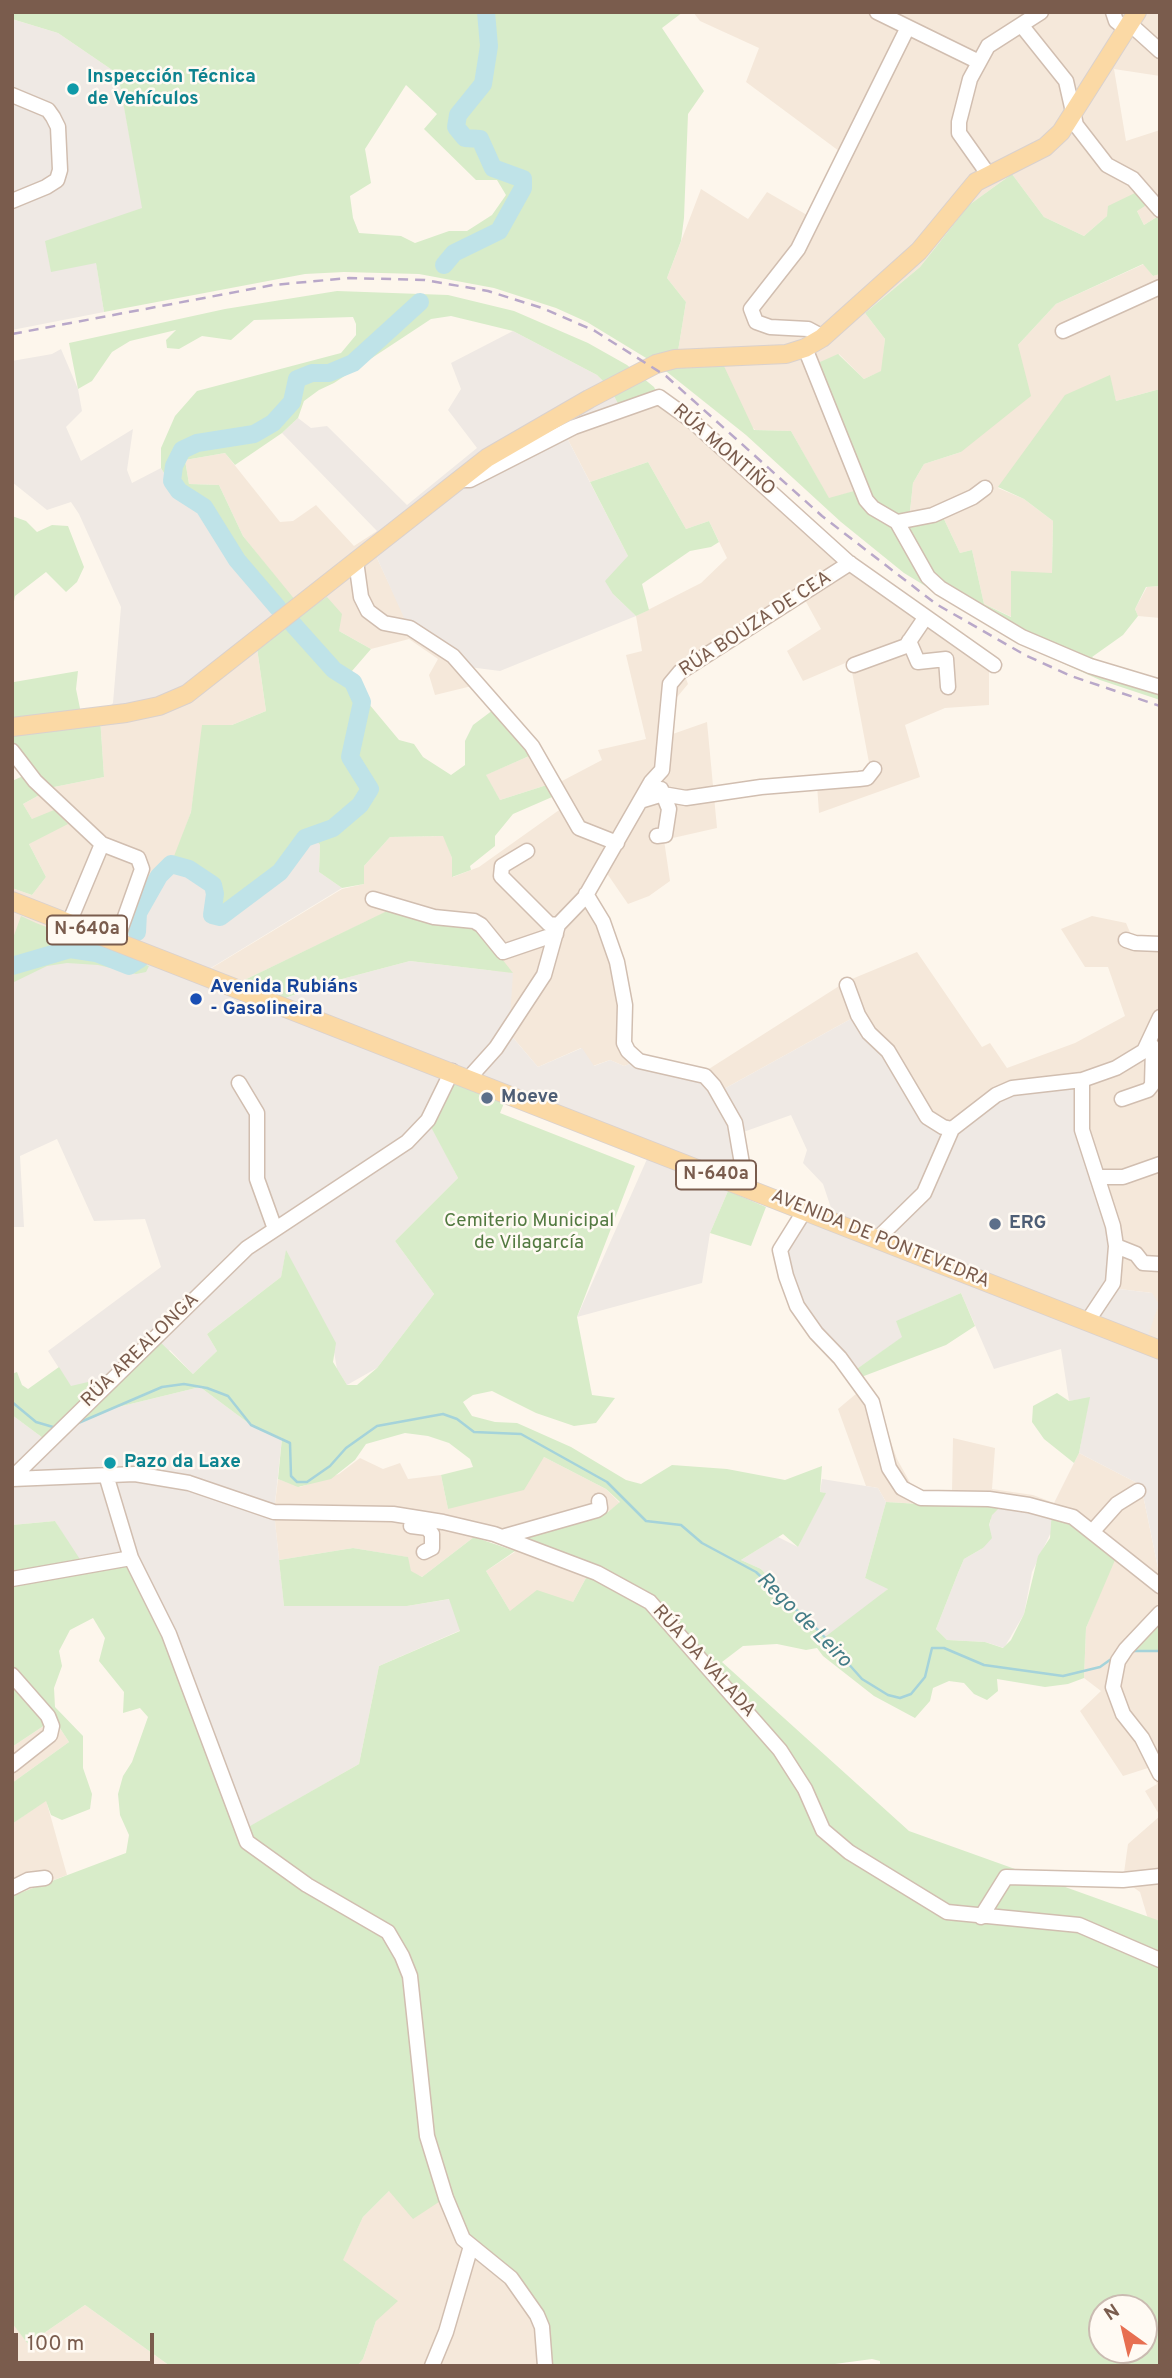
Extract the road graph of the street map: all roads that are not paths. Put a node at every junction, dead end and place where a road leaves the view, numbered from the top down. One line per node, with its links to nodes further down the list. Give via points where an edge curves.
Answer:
1 (877, 12): 6 (street)
2 (1041, 12): 5 (street)
3 (1113, 12): 4 (street, via 1116,21)
4 (1131, 21): 7 (street); 10 (main road)
5 (1022, 26): 8 (street, via 988,46); 10 (street, via 1066,81)
6 (906, 29): 8 (street); 16 (street, via 798,249 751,309 756,322 807,328)
7 (1160, 51)
8 (977, 61): 11 (street, via 959,133)
9 (12, 95): 12 (street, via 54,117 60,170 57,180)
10 (1072, 116): 11 (main road, via 1045,147); 13 (street, via 1107,165 1133,179)
11 (988, 174): 16 (main road, via 965,192 898,271)
12 (12, 201)
13 (1160, 210)
14 (1160, 287): 15 (street)
15 (1063, 331)
16 (823, 337): 17 (main road)
17 (806, 348): 18 (main road, via 786,354 675,359 656,364 513,441); 20 (street, via 866,500)
18 (457, 480): 21 (main road); 22 (street, RÚA MONTIÑO, via 470,480 574,427 659,397 691,420)
19 (985, 488): 20 (street, via 933,515)
20 (897, 522): 28 (street, via 921,568 940,588 1022,637 1090,666)
21 (356, 561): 29 (main road, via 204,683 173,701 126,713); 36 (street, via 361,597 368,611 384,623 410,628 453,656 532,746 579,828)
22 (850, 563): 23 (street, RÚA MONTIÑO); 32 (street, RÚA BOUZA DE CEA, via 680,671 670,684)
23 (925, 618): 24 (street); 25 (street, RÚA MONTIÑO)
24 (909, 641): 26 (street); 27 (street, via 918,662 946,659)
25 (994, 664)
26 (853, 666)
27 (948, 687)
28 (1160, 687)
29 (12, 727)
30 (12, 751): 37 (street, via 35,781)
31 (874, 769): 33 (street, via 867,778 859,779 686,798)
32 (658, 774): 33 (street, RÚA BOUZA DE CEA); 34 (street, RÚA BOUZA DE CEA)
33 (663, 794): 34 (street); 35 (street, RÚA BOUZA DE CEA, via 669,809 665,835)
34 (640, 801): 36 (street, RÚA BOUZA DE CEA)
35 (657, 836)
36 (617, 843): 39 (street, RÚA BOUZA DE CEA)
37 (102, 844): 42 (street); 45 (street, via 138,858 142,869)
38 (527, 851): 43 (street, via 502,866 501,876)
39 (586, 894): 43 (street, RÚA BOUZA DE CEA); 57 (street, via 603,922 617,962 628,1051 639,1061 701,1074 714,1086 735,1123)
40 (373, 899): 43 (street, via 435,917 474,921 503,952)
41 (12, 901): 42 (main road, AVENIDA DE PONTEVEDRA / N-640a)
42 (69, 923): 45 (main road, AVENIDA DE PONTEVEDRA / N-640a)
43 (557, 930): 50 (street, RÚA BOUZA DE CEA, via 544,975 496,1048)
44 (1126, 940): 46 (street)
45 (116, 942): 50 (main road, AVENIDA DE PONTEVEDRA / N-640a)
46 (1160, 944)
47 (847, 985): 54 (street, via 863,1024 888,1051 927,1117)
48 (1160, 1017): 49 (street)
49 (1149, 1041): 51 (street, via 1144,1051 1116,1068); 53 (street, via 1153,1048 1152,1085)
50 (461, 1075): 57 (main road, AVENIDA DE PONTEVEDRA / N-640a); 59 (street, RÚA AREALONGA, via 407,1142)
51 (1082, 1080): 54 (street, via 1012,1088); 56 (street, via 1082,1130)
52 (239, 1083): 59 (street, via 257,1113 257,1179)
53 (1122, 1099)
54 (952, 1129): 60 (street, via 924,1193)
55 (1160, 1164): 56 (street, via 1123,1177)
56 (1097, 1177): 61 (street)
57 (746, 1187): 58 (main road, AVENIDA DE PONTEVEDRA / N-640a)
58 (805, 1210): 60 (main road, AVENIDA DE PONTEVEDRA / N-640a); 70 (street, via 780,1250 786,1276 797,1306 872,1402 889,1468 902,1488 921,1498 1029,1505 1073,1517)
59 (275, 1229): 66 (street, RÚA AREALONGA, via 247,1248)
60 (877, 1239): 63 (main road, AVENIDA DE PONTEVEDRA / N-640a)
61 (1116, 1246): 62 (street, via 1136,1254 1143,1263); 63 (street, via 1113,1283)
62 (1160, 1264)
63 (1087, 1322): 64 (main road, AVENIDA DE PONTEVEDRA / N-640a)
64 (1160, 1350)
65 (106, 1475): 66 (street, RÚA DA VALADA); 69 (street, RÚA DA VALADA, via 135,1474 189,1483 274,1511); 73 (street)
66 (12, 1478)
67 (1138, 1491): 70 (street, via 1117,1504)
68 (599, 1501): 71 (street, via 597,1510)
69 (341, 1513): 71 (street, RÚA DA VALADA, via 405,1516); 72 (street, RÚA DA VALADA, via 427,1528 434,1540 432,1548)
70 (1092, 1532): 75 (street)
71 (502, 1537): 83 (street, RÚA DA VALADA, via 597,1573 650,1602 780,1750 805,1789 823,1830 849,1852 947,1912)
72 (424, 1552)
73 (131, 1558): 74 (street); 85 (street, via 169,1633 247,1842 307,1885 388,1932 402,1956 410,1976 427,2136 456,2226)
74 (12, 1579)
75 (1160, 1586)
76 (1160, 1613): 79 (street, via 1118,1661 1113,1687 1123,1714 1142,1738)
77 (12, 1675): 78 (street, via 52,1726 50,1735)
78 (12, 1765)
79 (1160, 1774)
80 (1160, 1876): 83 (street, via 1123,1880 1006,1877)
81 (45, 1878): 82 (street)
82 (12, 1888)
83 (981, 1917): 84 (street, RÚA DA VALADA, via 1079,1924)
84 (1160, 1960)
85 (471, 2246): 86 (street); 87 (street, via 511,2278 537,2315)
86 (432, 2366)
87 (545, 2366)

